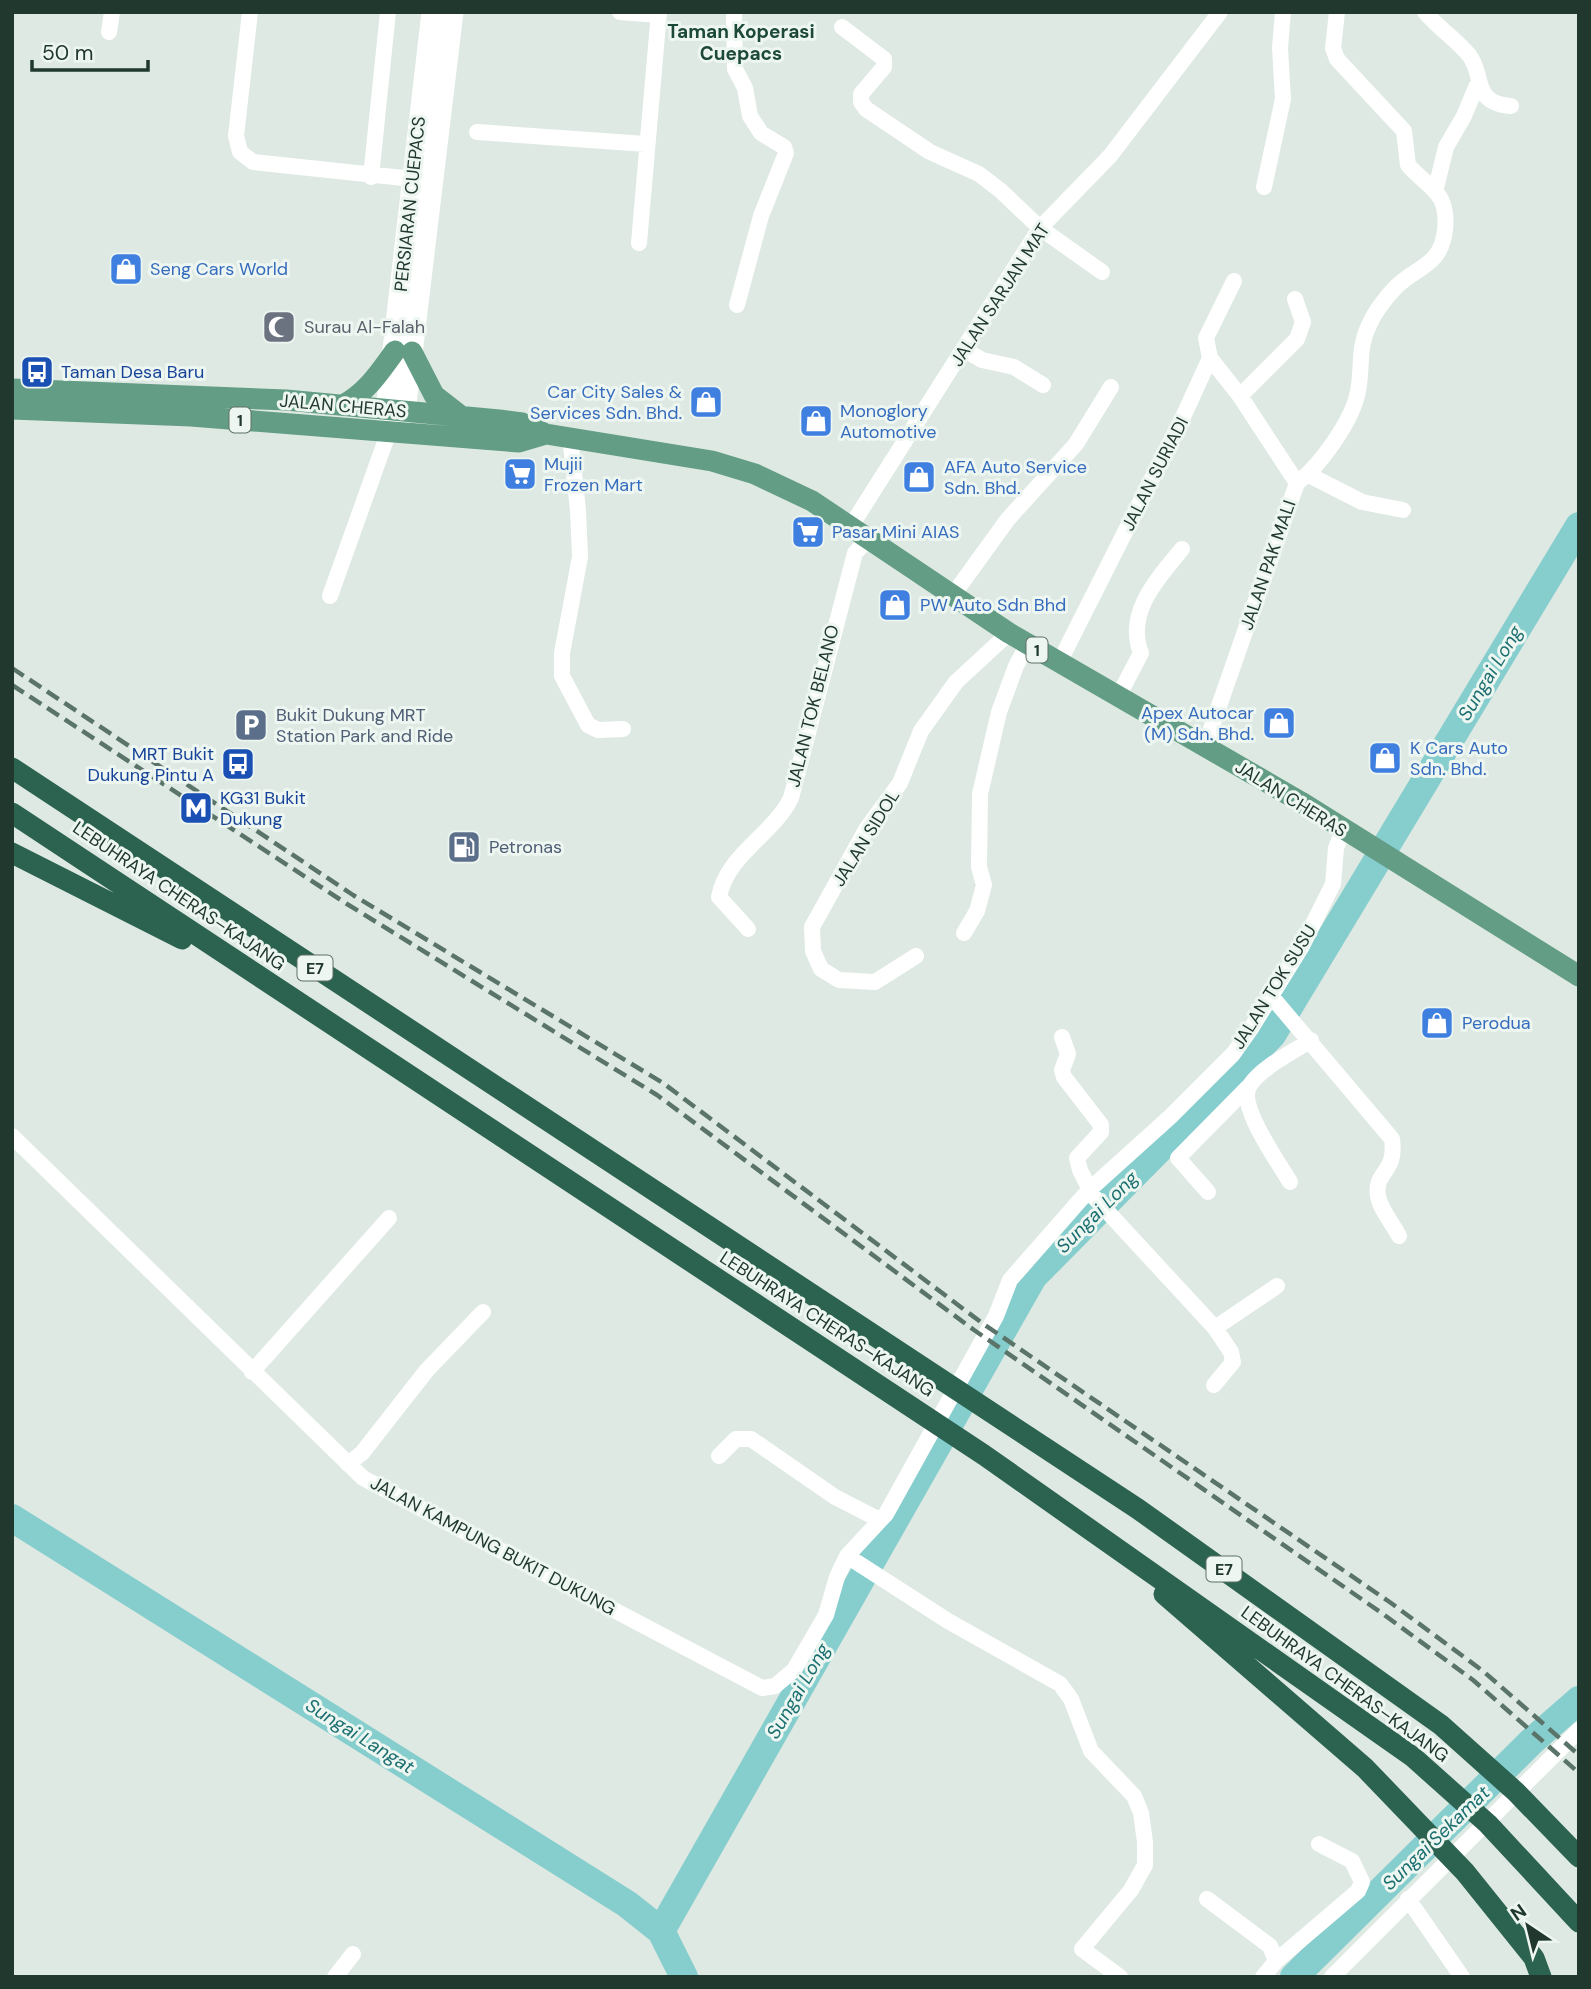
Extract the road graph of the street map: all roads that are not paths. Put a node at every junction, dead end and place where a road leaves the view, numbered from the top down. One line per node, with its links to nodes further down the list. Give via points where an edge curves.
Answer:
1 (112, 12): 14 (street)
2 (250, 12): 19 (street, via 236,136 240,152 253,162)
3 (388, 12): 19 (street)
4 (432, 12): 20 (street, PERSIARAN CUEPACS)
5 (453, 12): 30 (street, PERSIARAN CUEPACS)
6 (620, 12): 12 (street)
7 (734, 12): 28 (street, via 735,69 745,88 750,116 761,133 786,152 761,216)
8 (1220, 12): 23 (street, JALAN SARJAN MAT, via 1110,156)
9 (1283, 12): 21 (street, via 1283,99)
10 (1337, 12): 22 (street, via 1333,48 1337,60 1398,124 1407,142 1408,165)
11 (1425, 12): 15 (street, via 1472,59)
12 (659, 14): 18 (street)
13 (842, 27): 23 (street, via 884,59 884,67 861,94 866,109 929,152 979,174)
14 (109, 32)
15 (1477, 85): 16 (street, via 1489,98); 22 (street, via 1446,147)
16 (1511, 106)
17 (477, 132): 18 (street)
18 (646, 144): 24 (street)
19 (371, 177): 20 (street)
20 (413, 179): 30 (street, PERSIARAN CUEPACS)
21 (1264, 187)
22 (1436, 188): 42 (street, JALAN PAK MALI, via 1445,216 1440,250 1431,264 1394,289 1370,322 1358,359 1358,390 1350,417)
23 (1040, 228): 25 (street); 29 (street, JALAN SARJAN MAT)
24 (639, 243)
25 (1102, 272)
26 (1234, 281): 31 (street, JALAN SURIADI, via 1206,338)
27 (1295, 299): 35 (street, via 1303,322 1297,339)
28 (737, 305)
29 (965, 350): 32 (street, via 982,360 1014,367); 44 (street, JALAN SARJAN MAT)
30 (403, 352): 36 (main road, via 359,397); 38 (street, PERSIARAN CUEPACS); 39 (main road, via 434,395)
31 (1210, 358): 35 (street); 51 (street, JALAN SURIADI)
32 (1043, 385)
33 (1111, 387): 47 (street, via 1076,444 1008,519)
34 (12, 388): 36 (main road, JALAN CHERAS / 1)
35 (1240, 396): 42 (street)
36 (343, 405): 38 (main road, JALAN CHERAS / 1)
37 (12, 409): 38 (main road, JALAN CHERAS / 1)
38 (394, 418): 39 (main road, JALAN CHERAS / 1); 40 (main road, JALAN CHERAS / 1, via 519,442); 48 (street)
39 (464, 418): 40 (main road, JALAN CHERAS / 1, via 522,423)
40 (546, 434): 41 (main road, JALAN CHERAS / 1)
41 (570, 437): 44 (main road, JALAN CHERAS / 1, via 677,453 739,468 811,501); 53 (street, via 580,557 562,676 588,725 598,730)
42 (1303, 479): 43 (street, via 1362,502); 54 (street, JALAN PAK MALI)
43 (1403, 510)
44 (851, 526): 45 (main road, JALAN CHERAS / 1)
45 (869, 538): 47 (main road, JALAN CHERAS / 1); 59 (street, JALAN TOK BELANO, via 855,553 843,591 791,798 728,871 720,889 719,897)
46 (1181, 549): 52 (street, via 1147,592 1134,636 1141,653)
47 (953, 595): 49 (main road, JALAN CHERAS / 1)
48 (330, 596)
49 (1009, 633): 50 (main road, JALAN CHERAS / 1); 61 (street, JALAN SIDOL, via 956,682 921,731 900,783 867,828 812,927 813,950 821,969 839,980 875,982)
50 (1028, 644): 51 (main road, JALAN CHERAS / 1); 60 (street, via 999,712 980,794 979,867 984,885 977,911)
51 (1059, 663): 52 (main road, JALAN CHERAS / 1)
52 (1118, 697): 54 (main road, JALAN CHERAS / 1)
53 (623, 729)
54 (1205, 746): 57 (main road, JALAN CHERAS / 1)
55 (12, 768): 86 (highway, LEBUHRAYA CHERAS–KAJANG / E7, via 1138,1509 1441,1725)
56 (12, 813): 63 (highway, LEBUHRAYA CHERAS–KAJANG / E7)
57 (1343, 831): 62 (main road, JALAN CHERAS / 1); 64 (street, JALAN TOK SUSU, via 1336,848 1333,884)
58 (12, 853): 63 (highway)
59 (748, 929)
60 (964, 933)
61 (916, 956)
62 (1579, 976)
63 (271, 984): 83 (highway, LEBUHRAYA CHERAS–KAJANG / E7, via 984,1455)
64 (1275, 1000): 66 (street); 71 (street, JALAN TOK SUSU, via 1233,1054)
65 (1062, 1037): 71 (street, via 1068,1054 1064,1077 1101,1125 1101,1132 1077,1158)
66 (1309, 1037): 67 (street); 73 (street, via 1392,1139 1394,1160 1378,1184 1378,1199)
67 (1248, 1087): 69 (street, via 1245,1104); 70 (street, via 1178,1158)
68 (12, 1136): 77 (street, JALAN KAMPUNG BUKIT DUKUNG)
69 (1290, 1182)
70 (1208, 1192)
71 (1091, 1193): 76 (street); 81 (street, JALAN TOK SUSU, via 1010,1280 996,1316)
72 (389, 1218): 77 (street)
73 (1399, 1236)
74 (1277, 1286): 76 (street)
75 (483, 1312): 80 (street)
76 (1215, 1328): 78 (street, via 1233,1363)
77 (252, 1372): 80 (street, JALAN KAMPUNG BUKIT DUKUNG)
78 (1213, 1385)
79 (719, 1456): 81 (street, via 736,1439 751,1439 835,1497)
80 (348, 1464): 82 (street, JALAN KAMPUNG BUKIT DUKUNG, via 363,1478 762,1688 775,1686 794,1670 826,1615 836,1577)
81 (880, 1520): 82 (street, JALAN TOK SUSU)
82 (852, 1559): 93 (street, via 948,1621 1060,1684 1071,1699 1091,1751 1134,1796 1141,1813 1145,1865 1131,1890 1082,1949)
83 (1134, 1561): 89 (highway, LEBUHRAYA CHERAS–KAJANG / E7, via 1413,1757 1488,1824); 97 (highway, via 1177,1609 1277,1690 1390,1793 1465,1872 1534,1958)
84 (1579, 1730): 88 (street)
85 (1319, 1844): 91 (street, via 1352,1861 1362,1882 1358,1891)
86 (1579, 1857)
87 (1208, 1899): 91 (street, via 1270,1946)
88 (1408, 1899): 95 (street); 96 (street)
89 (1579, 1922)
90 (353, 1954): 92 (street)
91 (1276, 1961): 94 (street)
92 (335, 1977)
93 (1120, 1977)
94 (1263, 1977)
95 (1332, 1977)
96 (1462, 1977)
97 (1541, 1977)

